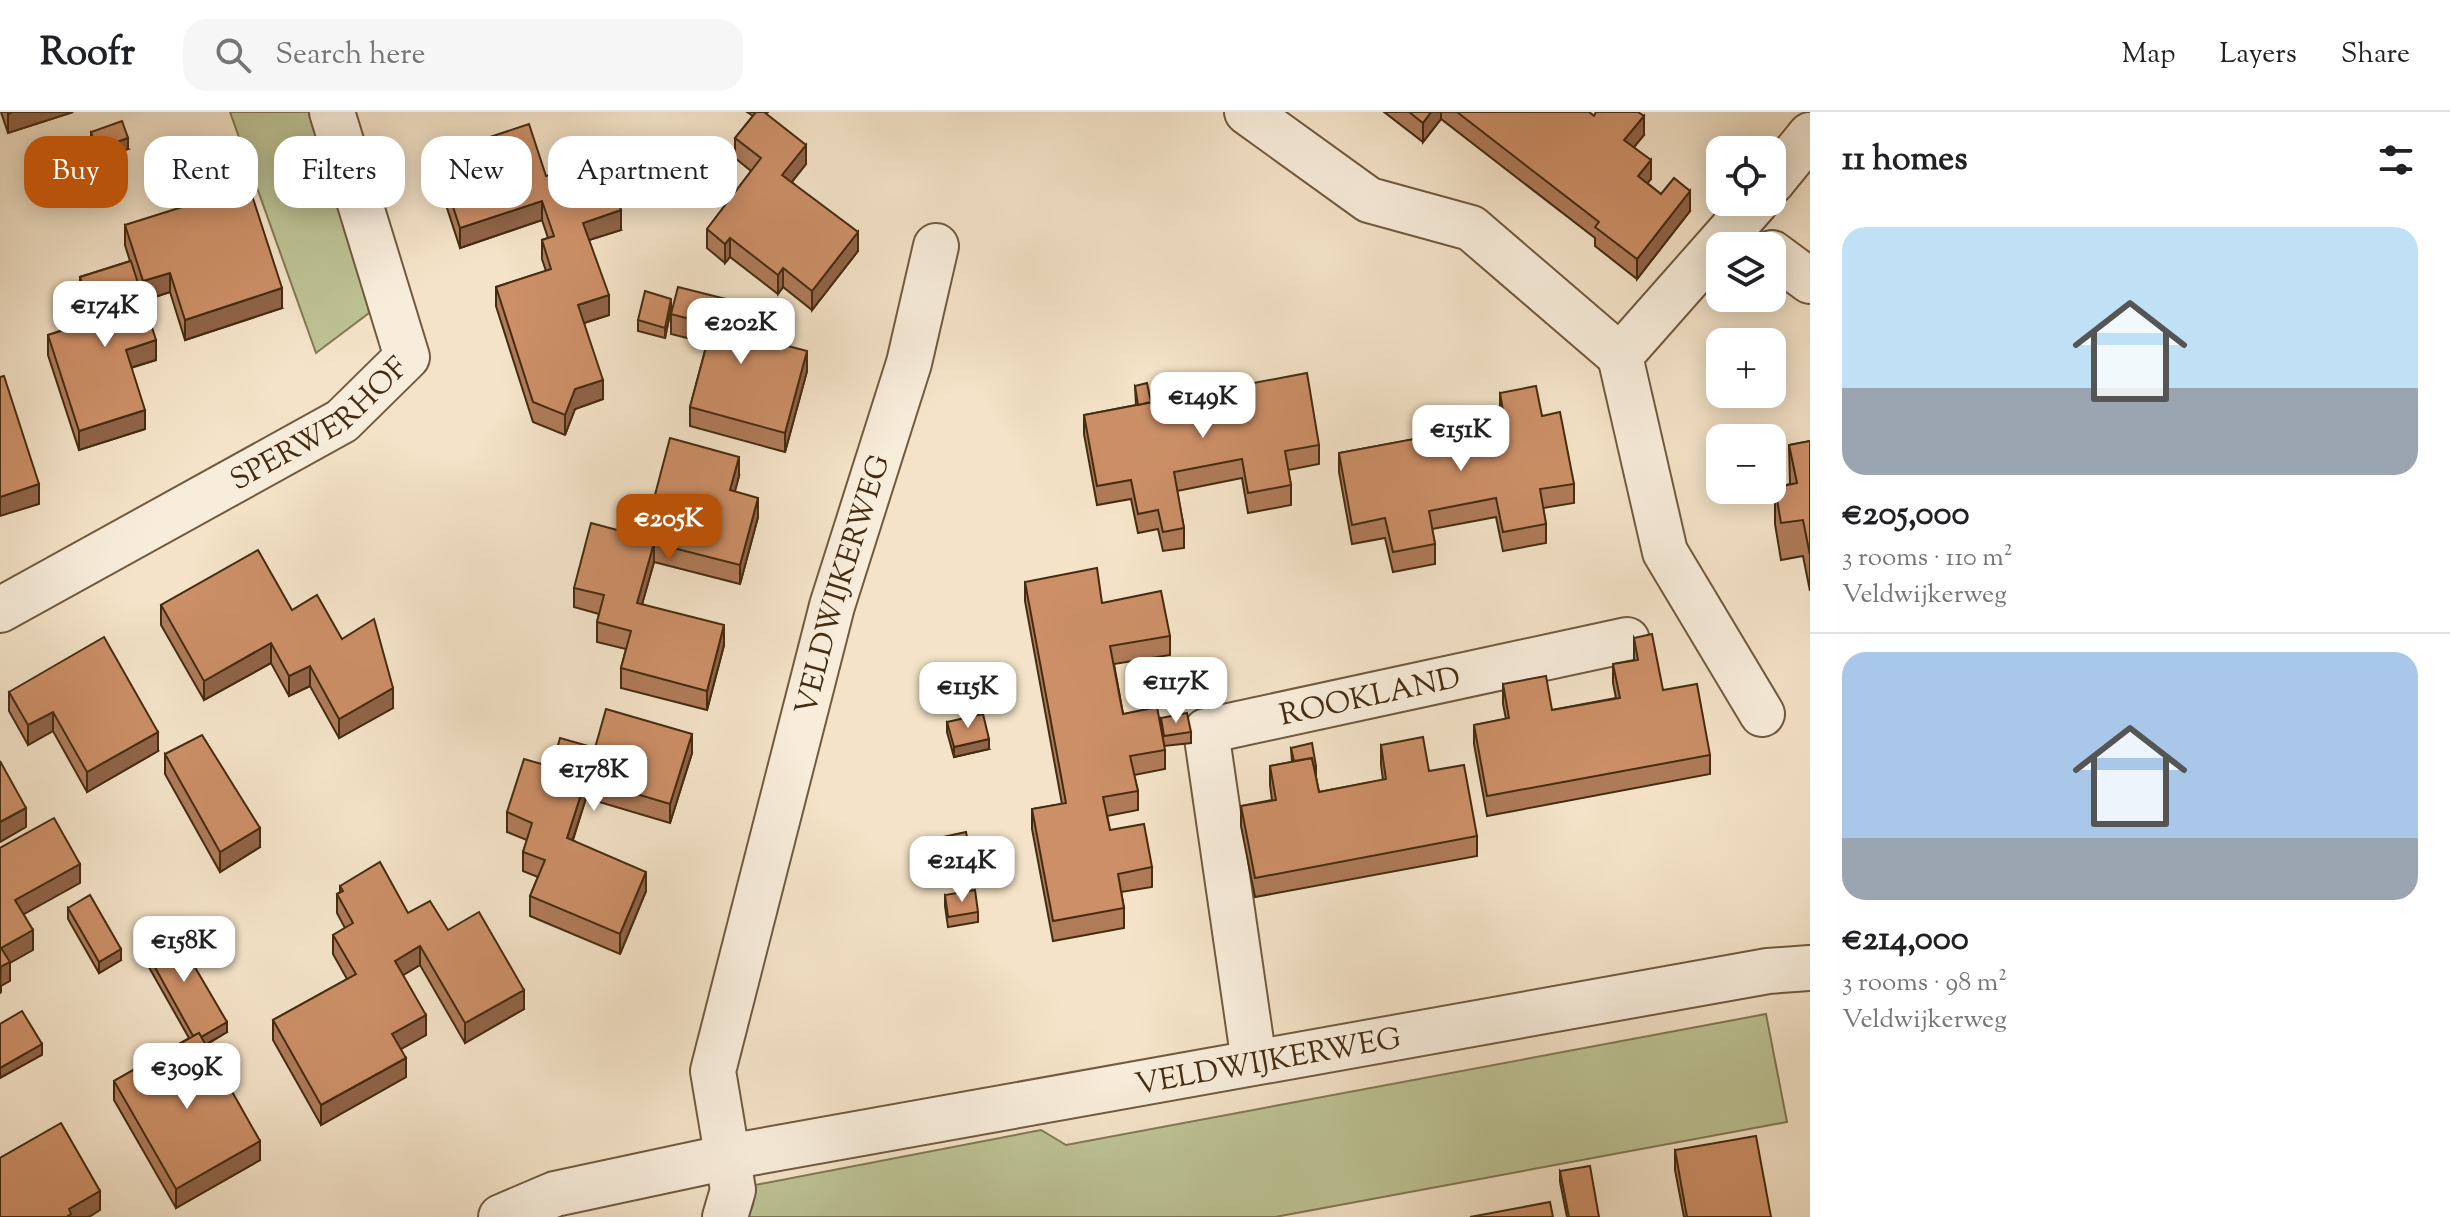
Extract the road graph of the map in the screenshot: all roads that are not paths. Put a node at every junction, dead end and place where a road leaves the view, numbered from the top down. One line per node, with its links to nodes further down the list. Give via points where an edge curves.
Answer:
1 (332, 112): 10 (street, SPERWERHOF, via 407,357 342,421)
2 (1247, 112): 9 (street, via 1369,200 1471,228)
3 (1810, 135): 4 (street)
4 (1786, 165)
5 (1752, 225): 9 (street)
6 (936, 246): 15 (street, VELDWIJKERWEG, via 909,363 832,606 713,1071)
7 (1786, 263): 8 (street)
8 (1810, 281)
9 (1620, 356): 12 (street, via 1665,552)
10 (0, 610)
11 (1627, 640): 14 (street, ROOKLAND, via 1206,731)
12 (1762, 714)
13 (1810, 968): 14 (street, VELDWIJKERWEG, via 1768,971)
14 (1254, 1062): 15 (street, VELDWIJKERWEG)
15 (728, 1157): 16 (street, VELDWIJKERWEG, via 555,1194); 17 (street, via 733,1190)
16 (501, 1217)
17 (725, 1217)

